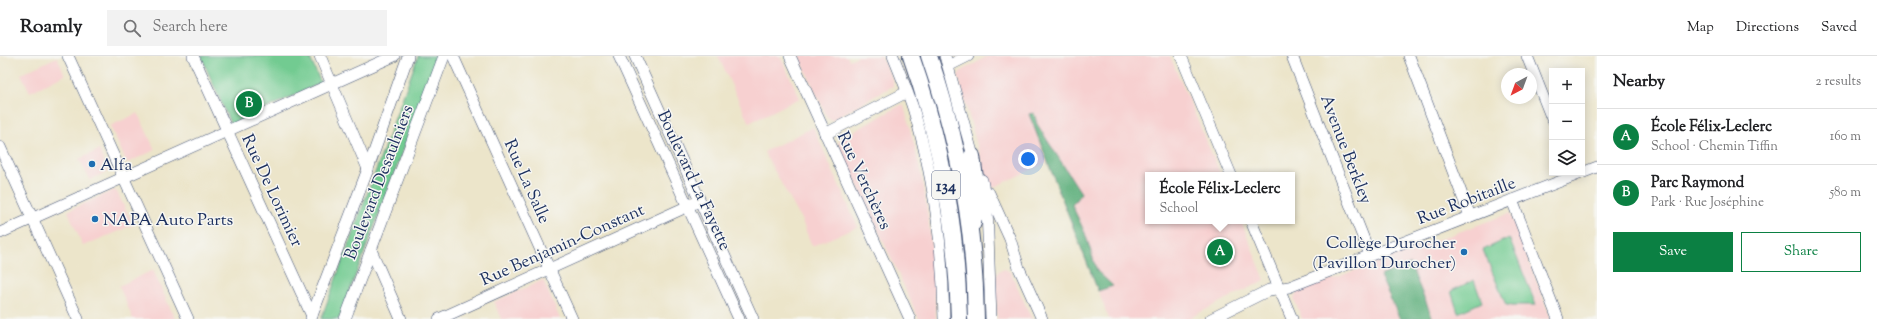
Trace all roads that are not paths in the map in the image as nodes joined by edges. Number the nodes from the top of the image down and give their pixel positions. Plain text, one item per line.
1 (68, 56) edge
2 (193, 56) edge
3 (320, 56) edge
4 (394, 56) edge
5 (408, 56) edge
6 (444, 56) edge
7 (453, 56) edge
8 (620, 56) edge
9 (635, 56) edge
10 (790, 56) edge
11 (893, 56) edge
12 (911, 56) edge
13 (929, 56) edge
14 (968, 56) edge
15 (1181, 56) edge
16 (1292, 56) edge
17 (1409, 56) edge
18 (1527, 56) edge
19 (946, 61) edge
20 (332, 84) junction
21 (907, 92) junction
22 (1549, 111) edge
23 (227, 132) junction
24 (354, 133) junction
25 (825, 134) junction
26 (379, 139) junction
27 (0, 147) edge
28 (972, 156) junction
29 (1597, 168) edge
30 (368, 169) junction
31 (1230, 172) edge
32 (1585, 172) edge
33 (1572, 176) edge
34 (122, 178) junction
35 (984, 184) junction
36 (1512, 200) junction
37 (700, 201) junction
38 (689, 206) junction
39 (1470, 216) junction
40 (32, 219) junction
41 (1252, 224) edge
42 (0, 234) edge
43 (970, 235) junction
44 (371, 250) junction
45 (1370, 255) junction
46 (549, 269) junction
47 (1280, 289) junction
48 (312, 317) edge
49 (78, 319) edge
50 (188, 319) edge
51 (345, 319) edge
52 (401, 319) edge
53 (438, 319) edge
54 (572, 319) edge
55 (740, 319) edge
56 (753, 319) edge
57 (910, 319) edge
58 (944, 319) edge
59 (959, 319) edge
60 (976, 319) edge
61 (991, 319) edge
62 (1042, 319) edge
63 (1211, 319) edge
64 (1292, 319) edge
65 (1558, 319) edge

1 - 34 street
2 - 23 street, Rue De Lorimier
3 - 20 street
4 - 20 street
5 - 26 street, Boulevard Desaulniers
6 - 44 street, Boulevard Desaulniers
7 - 46 street, Rue La Salle
8 - 38 street, Boulevard La Fayette
9 - 37 street, Boulevard La Fayette
10 - 25 street, Rue Verchères
11 - 21 street
12 - 59 highway, 134
13 - 43 highway, 134
14 - 19 street
15 - 31 street
16 - 45 street, Avenue Berkley
17 - 39 street
18 - 22 street
19 - 28 street
20 - 23 street
20 - 24 street
21 - 25 street
21 - 58 street
23 - 34 street
23 - 48 street, Rue De Lorimier
24 - 26 street
24 - 30 street
25 - 57 street, Rue Verchères
26 - 30 street, Boulevard Desaulniers
27 - 40 street
28 - 35 street
28 - 43 highway
29 - 32 street, Rue Robitaille
30 - 48 street, Boulevard Desaulniers
33 - 36 street, Rue Robitaille
34 - 40 street
34 - 50 street
35 - 61 street
35 - 62 street
36 - 39 street, Rue Robitaille
36 - 65 street
37 - 38 street, Rue Benjamin-Constant
37 - 56 street, Boulevard La Fayette
38 - 46 street, Rue Benjamin-Constant
38 - 55 street, Boulevard La Fayette
39 - 45 street, Rue Robitaille
40 - 42 street
40 - 49 street
41 - 47 street
43 - 60 highway, 134
44 - 51 street, Boulevard Desaulniers
44 - 52 street
45 - 47 street, Rue Robitaille
46 - 53 street, Rue Benjamin-Constant
46 - 54 street, Rue La Salle
47 - 63 street, Rue Robitaille
47 - 64 street

